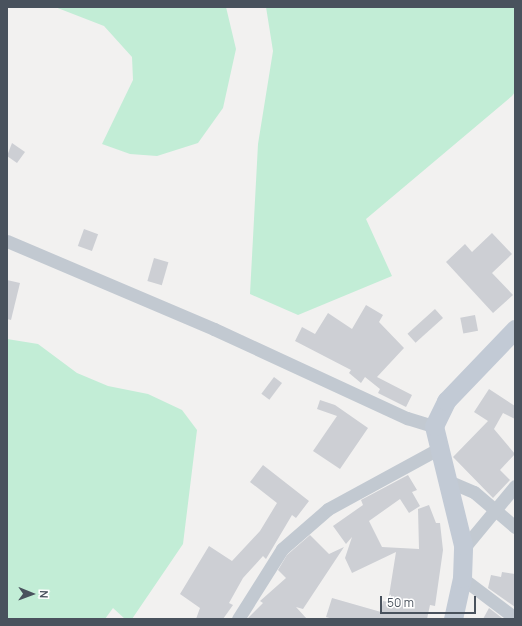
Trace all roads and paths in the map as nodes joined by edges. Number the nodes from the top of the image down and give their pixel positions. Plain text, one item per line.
1 (7, 241) edge
2 (515, 329) edge
3 (434, 426) junction
4 (438, 448) junction
5 (448, 481) junction
6 (515, 486) edge
7 (496, 511) junction
8 (515, 527) edge
9 (462, 550) junction
10 (462, 578) junction
11 (515, 618) edge
12 (238, 619) edge
13 (453, 619) edge

1 - 3 street
2 - 3 street
3 - 4 street
4 - 5 street
4 - 12 street
5 - 7 street
5 - 9 street
6 - 7 street
7 - 8 street
7 - 9 street
9 - 10 street
10 - 11 street
10 - 13 street

